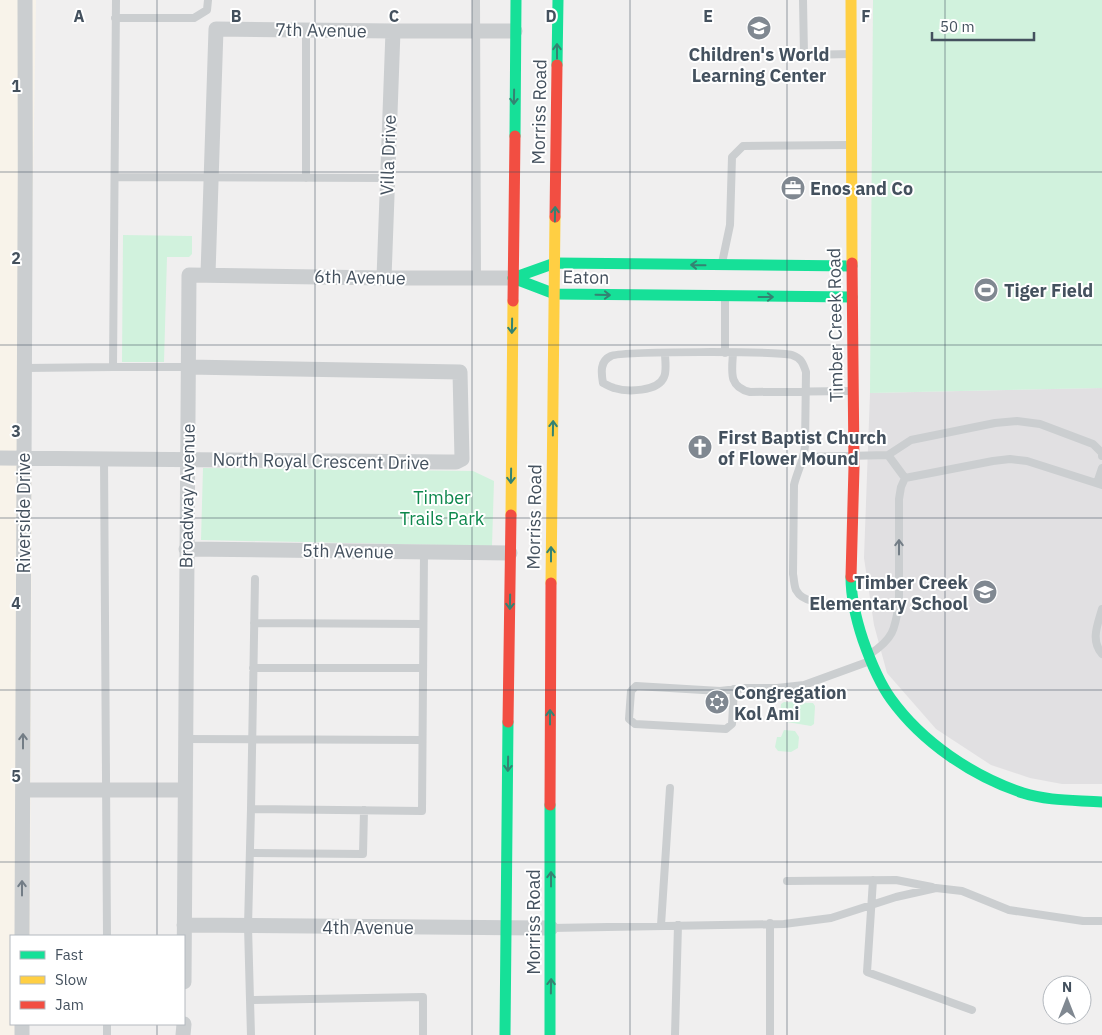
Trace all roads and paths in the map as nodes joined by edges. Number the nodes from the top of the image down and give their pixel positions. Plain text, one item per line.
1 (25, 0) edge
2 (116, 0) edge
3 (208, 0) edge
4 (476, 0) edge
5 (516, 0) edge
6 (558, 0) edge
7 (803, 0) edge
8 (851, 0) edge
9 (115, 18) junction
10 (306, 30) junction
11 (393, 31) junction
12 (476, 31) junction
13 (516, 31) junction
14 (851, 54) junction
15 (852, 145) junction
16 (115, 177) junction
17 (211, 177) junction
18 (306, 178) junction
19 (388, 178) junction
20 (555, 263) junction
21 (722, 265) junction
22 (852, 266) junction
23 (208, 274) junction
24 (384, 278) junction
25 (477, 278) junction
26 (513, 278) junction
27 (555, 294) junction
28 (725, 296) junction
29 (852, 296) junction
30 (665, 353) junction
31 (729, 353) junction
32 (113, 367) junction
33 (188, 367) junction
34 (26, 368) junction
35 (854, 391) junction
36 (805, 392) junction
37 (888, 455) junction
38 (854, 456) junction
39 (1102, 456) edge
40 (804, 457) junction
41 (3, 458) edge
42 (23, 458) junction
43 (104, 458) junction
44 (187, 459) junction
45 (1102, 468) edge
46 (905, 478) junction
47 (1100, 484) edge
48 (186, 549) junction
49 (424, 552) junction
50 (510, 553) junction
51 (254, 579) dead end
52 (853, 603) junction
53 (1102, 609) edge
54 (254, 623) junction
55 (424, 624) junction
56 (1102, 654) edge
57 (871, 658) junction
58 (253, 668) junction
59 (423, 668) junction
60 (734, 689) junction
61 (185, 739) junction
62 (252, 739) junction
63 (422, 740) junction
64 (670, 788) dead end
65 (23, 790) junction
66 (107, 790) junction
67 (185, 790) junction
68 (1102, 802) edge
69 (251, 809) junction
70 (364, 810) junction
71 (250, 853) junction
72 (873, 880) junction
73 (787, 881) dead end
74 (936, 888) junction
75 (870, 906) junction
76 (1102, 921) edge
77 (770, 923) junction
78 (184, 925) junction
79 (661, 925) junction
80 (678, 925) junction
81 (248, 926) junction
82 (506, 928) junction
83 (551, 928) junction
84 (22, 935) edge
85 (107, 935) edge
86 (184, 935) edge
87 (250, 1000) junction
88 (972, 1010) dead end
89 (251, 1035) edge
90 (423, 1035) edge
91 (505, 1035) edge
92 (550, 1035) edge
93 (675, 1035) edge
94 (770, 1035) edge

1 - 34 street, Riverside Drive
2 - 9 lane
3 - 9 lane
4 - 12 lane
5 - 13 main road, Morriss Road
20 -> 6 main road, Morriss Road
7 - 14 lane
8 - 14 main road, Timber Creek Road
9 - 16 lane
10 - 11 street, 7th Avenue
10 - 17 street, 7th Avenue
10 - 18 lane
11 - 12 street, 7th Avenue
11 - 19 street, Villa Drive
12 - 13 street, 7th Avenue
12 - 25 lane
13 -> 26 main road, Morriss Road
14 - 15 main road, Timber Creek Road
15 - 21 lane
15 - 22 main road, Timber Creek Road
16 - 17 lane
16 - 32 lane
17 - 18 lane
17 - 23 street
18 - 19 lane
19 - 24 street, Villa Drive
21 -> 20 main road, Eaton
20 - 26 main road, Eaton
20 - 27 main road, Morriss Road
21 - 22 main road, Eaton
22 - 29 main road, Timber Creek Road
23 - 24 street, 6th Avenue
23 - 33 street, Broadway Avenue
24 - 25 street, 6th Avenue
25 - 26 street, 6th Avenue
26 - 27 main road, Eaton
26 -> 50 main road, Morriss Road
27 -> 28 main road, Eaton
83 -> 27 main road, Morriss Road
28 -> 29 main road, Eaton
28 - 31 lane
29 - 35 main road, Timber Creek Road
30 - 30 lane
30 - 31 lane
31 - 36 lane
31 - 36 lane
32 - 33 lane
32 - 34 lane
33 - 44 street, Broadway Avenue
33 - 44 street, North Royal Crescent Drive
34 - 42 street, Riverside Drive
35 - 36 lane
35 - 38 main road, Timber Creek Road
36 - 40 lane
37 - 38 lane
37 - 39 lane
37 - 46 lane
38 - 40 lane
38 - 52 main road, Timber Creek Road
40 - 52 lane
41 - 42 street, North Royal Crescent Drive
42 - 43 street, North Royal Crescent Drive
65 -> 42 street, Riverside Drive
43 - 44 street, North Royal Crescent Drive
43 - 66 lane
44 - 48 street, Broadway Avenue
45 - 47 lane
46 - 47 lane
57 -> 46 lane
48 - 49 street, 5th Avenue
48 - 61 street, Broadway Avenue
49 - 50 street, 5th Avenue
49 - 55 lane
50 -> 82 main road, Morriss Road
51 - 54 lane
52 - 57 main road, Timber Creek Road
53 - 56 lane
54 - 55 lane
54 - 58 lane
55 - 59 lane
57 - 60 lane
57 - 68 main road, Timber Creek Road
58 - 59 lane
58 - 62 lane
59 - 63 lane
60 - 60 lane
61 - 62 lane
61 - 67 street, Broadway Avenue
62 - 63 lane
62 - 69 lane
63 - 70 lane
64 - 79 lane
65 - 66 street
84 -> 65 street, Riverside Drive
66 - 67 street
66 - 85 lane
67 - 78 street, Broadway Avenue
69 - 70 lane
69 - 71 lane
70 - 71 lane
71 - 81 lane
72 - 73 lane
72 - 74 lane
72 - 75 lane
74 - 75 lane
74 - 76 lane
75 - 77 lane
75 - 88 lane
77 - 80 lane
77 - 94 lane
78 - 81 street, 4th Avenue
78 - 86 street, Broadway Avenue
79 - 80 lane
79 - 83 lane
80 - 93 lane
81 - 82 street, 4th Avenue
81 - 87 lane
82 - 83 street, 4th Avenue
82 - 91 main road, Morriss Road
92 -> 83 main road, Morriss Road
87 - 89 lane
87 - 90 lane

